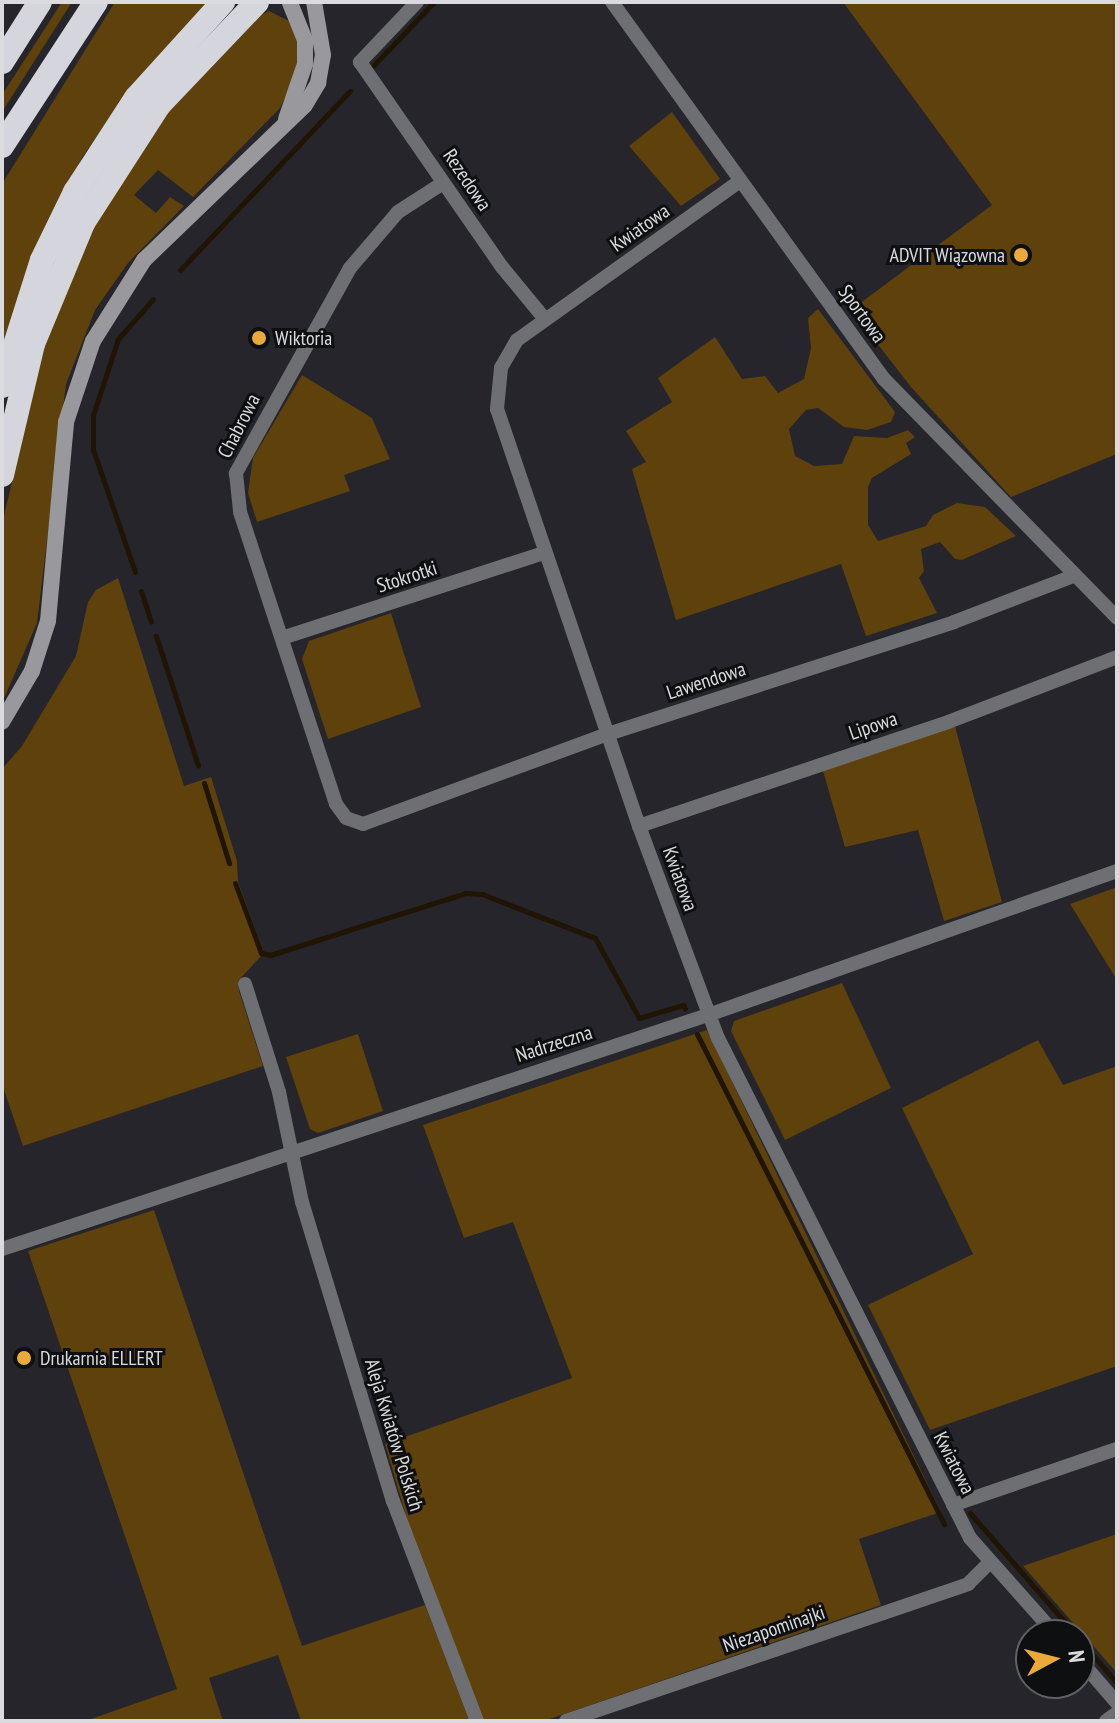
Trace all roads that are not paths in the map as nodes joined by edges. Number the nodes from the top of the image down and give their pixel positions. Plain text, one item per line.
1 (40, 2) edge
2 (96, 2) edge
3 (223, 2) edge
4 (257, 2) edge
5 (272, 2) edge
6 (314, 2) edge
7 (417, 2) edge
8 (612, 2) edge
9 (293, 3) edge
10 (2, 62) edge
11 (284, 124) junction
12 (2, 146) edge
13 (740, 181) junction
14 (443, 183) junction
15 (544, 318) junction
16 (2, 386) edge
17 (2, 475) edge
18 (543, 553) junction
19 (1073, 576) junction
20 (1117, 618) edge
21 (282, 638) junction
22 (1117, 657) edge
23 (2, 722) edge
24 (608, 734) junction
25 (352, 822) joint
26 (639, 826) junction
27 (1117, 871) edge
28 (245, 984) dead end
29 (708, 1015) junction
30 (290, 1154) junction
31 (2, 1249) edge
32 (1117, 1449) edge
33 (953, 1505) junction
34 (988, 1564) junction
35 (1041, 1619) edge
36 (1095, 1678) edge
37 (1117, 1703) edge
38 (1117, 1713) edge
39 (477, 1721) edge
40 (566, 1721) edge
41 (1106, 1721) edge

1 - 10 highway
2 - 12 highway
3 - 16 highway
4 - 17 highway
5 - 9 street
6 - 11 street
7 - 14 street, Rezedowa
8 - 13 street, Sportowa
9 - 11 street
11 - 23 street
13 - 15 street, Kwiatowa
13 - 19 street, Sportowa
14 - 15 street, Rezedowa
14 - 21 street, Chabrowa
15 - 18 street, Kwiatowa
18 - 21 street, Stokrotki
18 - 24 street, Kwiatowa
19 - 20 street, Sportowa
19 - 24 street, Lawendowa
21 - 25 street, Chabrowa
22 - 26 street, Lipowa
24 - 25 street, Lawendowa
24 - 26 street, Kwiatowa
26 - 29 street, Kwiatowa
27 - 29 street, Nadrzeczna
28 - 30 street, Aleja Kwiatów Polskich
29 - 30 street, Nadrzeczna
29 - 33 street, Kwiatowa
30 - 31 street, Nadrzeczna
30 - 39 street, Aleja Kwiatów Polskich
32 - 33 street
33 - 34 street, Kwiatowa
34 - 35 street, Kwiatowa
34 - 40 street, Niezapominajki
36 - 37 street
38 - 41 street

